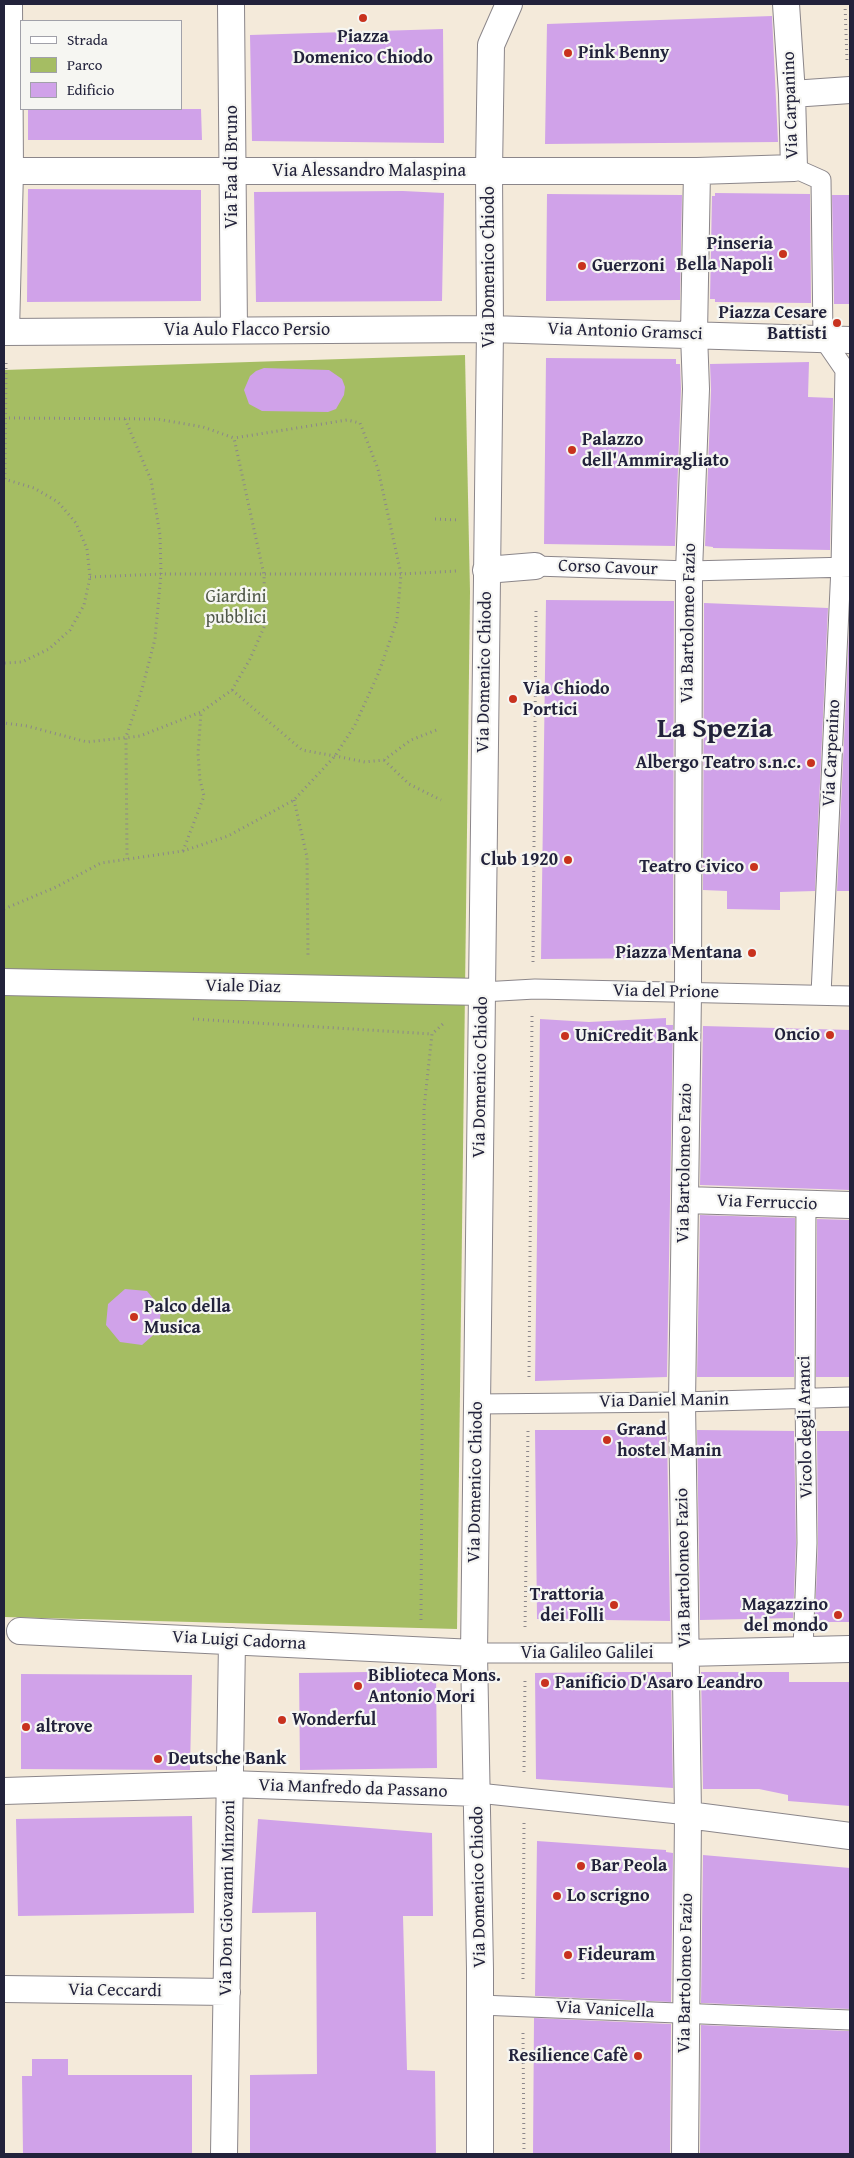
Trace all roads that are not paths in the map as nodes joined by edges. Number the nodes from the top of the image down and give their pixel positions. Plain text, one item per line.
1 (9, 4) edge
2 (237, 4) edge
3 (510, 4) edge
4 (786, 4) edge
5 (849, 79) edge
6 (792, 94) junction
7 (794, 168) junction
8 (7, 171) edge
9 (232, 171) junction
10 (488, 171) junction
11 (697, 171) junction
12 (490, 328) junction
13 (234, 330) junction
14 (5, 332) edge
15 (694, 334) junction
16 (823, 338) junction
17 (850, 340) edge
18 (535, 566) joint
19 (846, 567) edge
20 (486, 570) junction
21 (688, 571) junction
22 (4, 982) edge
23 (482, 992) junction
24 (688, 993) junction
25 (821, 994) junction
26 (850, 996) edge
27 (684, 1200) junction
28 (806, 1204) junction
29 (850, 1205) edge
30 (850, 1397) edge
31 (805, 1398) junction
32 (682, 1402) junction
33 (477, 1404) junction
34 (12, 1631) edge
35 (232, 1641) junction
36 (803, 1649) junction
37 (850, 1649) edge
38 (474, 1653) junction
39 (685, 1654) junction
40 (230, 1784) junction
41 (4, 1791) edge
42 (478, 1793) junction
43 (688, 1815) junction
44 (850, 1836) edge
45 (4, 1989) edge
46 (227, 1992) junction
47 (480, 2005) junction
48 (686, 2014) junction
49 (850, 2020) edge
50 (224, 2154) edge
51 (480, 2154) edge
52 (685, 2154) edge

1 - 8 street
2 - 9 street, Via Faa di Bruno
3 - 10 street, Via Domenico Chiodo
4 - 6 street, Via Carpanino
5 - 6 street
6 - 7 street, Via Carpanino
7 - 11 street, Via Alessandro Malaspina
7 - 16 street, Via Carpanino
8 - 9 street, Via Alessandro Malaspina
8 - 14 street
9 - 10 street, Via Alessandro Malaspina
9 - 13 street, Via Faa di Bruno
10 - 11 street, Via Alessandro Malaspina
10 - 12 street, Via Domenico Chiodo
11 - 15 street, Via Bartolomeo Fazio
12 - 13 street, Via Aulo Flacco Persio
12 - 15 street, Via Antonio Gramsci
12 - 20 street, Via Domenico Chiodo
13 - 14 street, Via Aulo Flacco Persio
15 - 16 street, Via Antonio Gramsci
15 - 21 street, Via Bartolomeo Fazio
16 - 17 street, Via Antonio Gramsci
16 - 19 street, Via Carpenino
18 - 20 street, Corso Cavour
18 - 21 street, Corso Cavour
19 - 21 street, Corso Cavour
19 - 25 street, Via Carpenino
20 - 23 street, Via Domenico Chiodo
21 - 24 street, Via Bartolomeo Fazio
22 - 23 street, Viale Diaz
23 - 24 street, Via del Prione
23 - 33 street, Via Domenico Chiodo
24 - 25 street, Via del Prione
24 - 27 street, Via Bartolomeo Fazio
25 - 26 street, Via del Prione
27 - 28 street, Via Ferruccio
27 - 32 street, Via Bartolomeo Fazio
28 - 29 street, Via Ferruccio
28 - 31 street, Vicolo degli Aranci
30 - 31 street, Via Daniel Manin
31 - 32 street, Via Daniel Manin
31 - 36 street, Vicolo degli Aranci
32 - 33 street, Via Daniel Manin
32 - 39 street, Via Bartolomeo Fazio
33 - 38 street, Via Domenico Chiodo
34 - 35 street, Via Luigi Cadorna
35 - 38 street, Via Luigi Cadorna
35 - 40 street, Via Don Giovanni Minzoni
36 - 37 street, Via Galileo Galilei
36 - 39 street, Via Galileo Galilei
38 - 39 street, Via Galileo Galilei
38 - 42 street, Via Domenico Chiodo
39 - 43 street, Via Bartolomeo Fazio
40 - 41 street, Via Manfredo da Passano
40 - 42 street, Via Manfredo da Passano
40 - 46 street, Via Don Giovanni Minzoni
42 - 43 street, Via Manfredo da Passano
42 - 47 street, Via Domenico Chiodo
43 - 44 street, Via Manfredo da Passano
43 - 48 street, Via Bartolomeo Fazio
45 - 46 street, Via Ceccardi
46 - 50 street, Via Don Giovanni Minzoni
47 - 48 street, Via Vanicella
47 - 51 street, Via Domenico Chiodo
48 - 49 street, Via Vanicella
48 - 52 street, Via Bartolomeo Fazio

